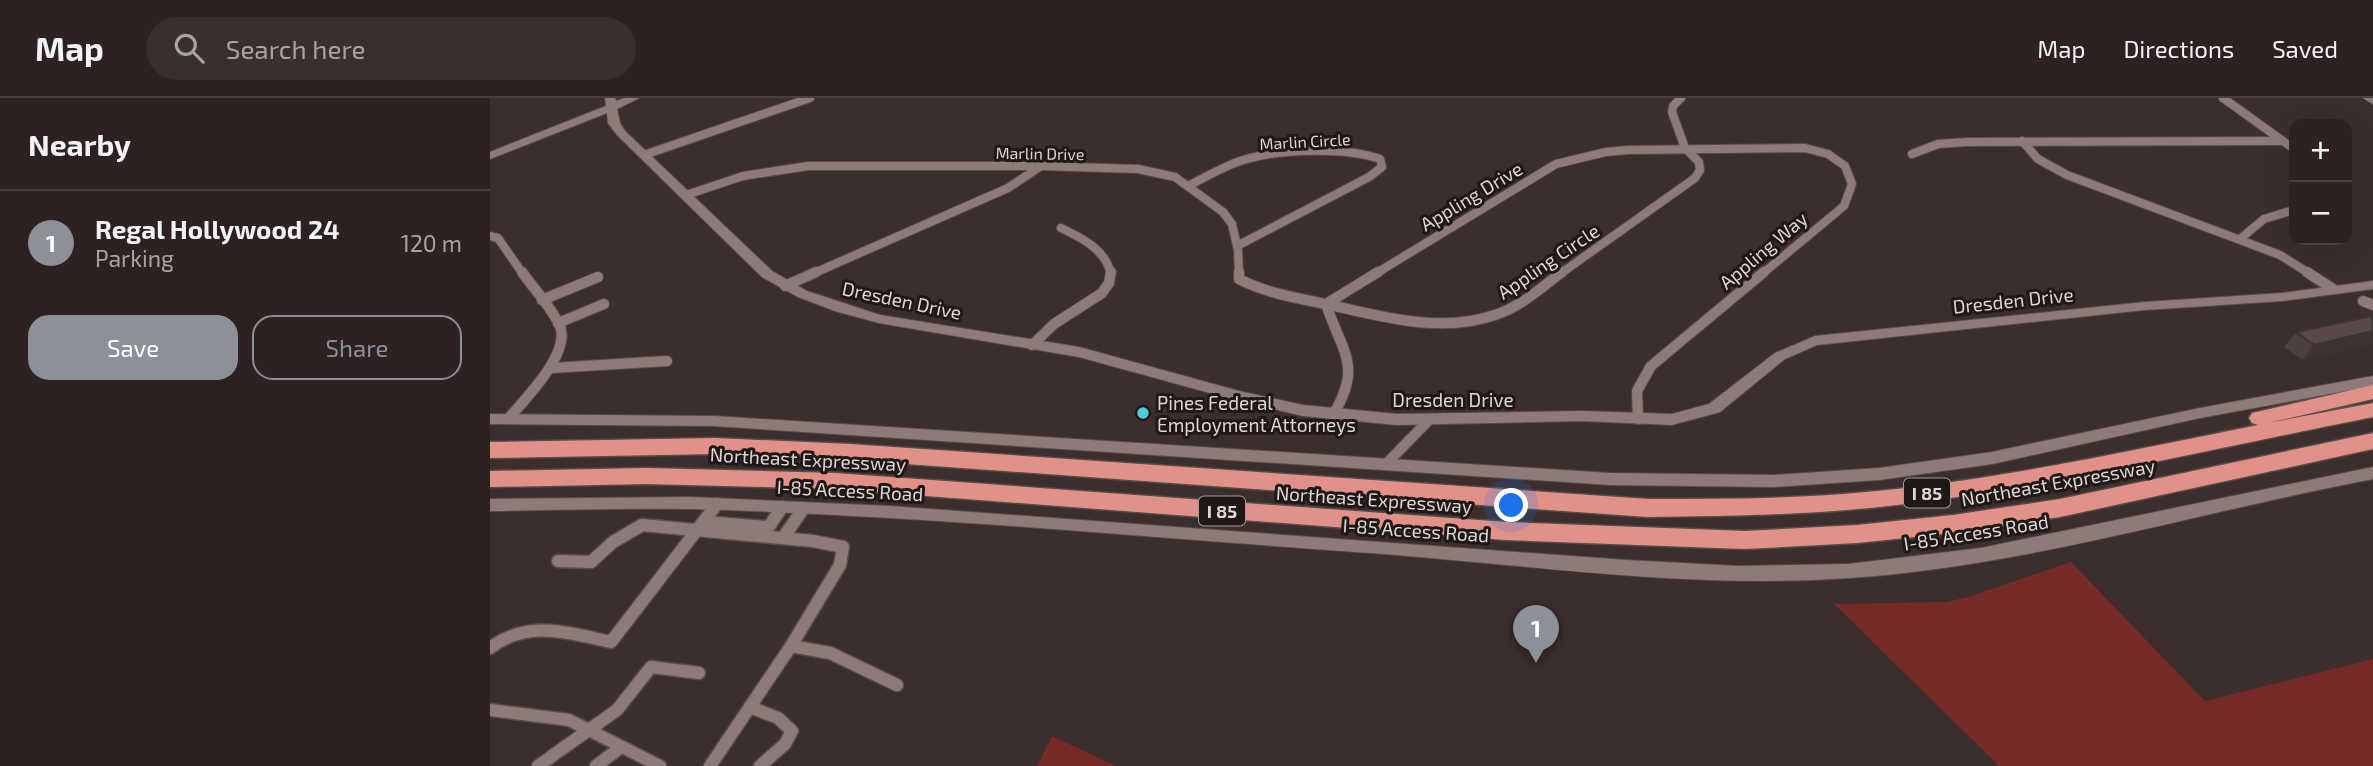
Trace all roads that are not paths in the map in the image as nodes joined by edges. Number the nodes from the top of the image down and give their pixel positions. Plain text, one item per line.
1 (634, 98) edge
2 (810, 98) edge
3 (1681, 98) edge
4 (2223, 98) edge
5 (2368, 98) edge
6 (2373, 101) edge
7 (611, 102) edge
8 (2022, 141) junction
9 (2282, 141) junction
10 (2289, 146) edge
11 (1685, 148) junction
12 (1767, 148) joint
13 (1912, 154) dead end
14 (644, 155) junction
15 (490, 156) edge
16 (1041, 166) junction
17 (1188, 186) junction
18 (686, 195) junction
19 (2289, 211) edge
20 (1061, 228) dead end
21 (490, 236) edge
22 (2240, 239) junction
23 (1237, 246) junction
24 (598, 277) dead end
25 (2373, 285) edge
26 (785, 286) junction
27 (2333, 289) junction
28 (542, 300) junction
29 (604, 304) dead end
30 (1326, 304) junction
31 (558, 323) junction
32 (1032, 345) junction
33 (667, 362) dead end
34 (551, 368) junction
35 (2373, 382) edge
36 (2373, 392) edge
37 (2373, 410) edge
38 (1333, 415) junction
39 (490, 419) edge
40 (508, 419) junction
41 (1638, 419) junction
42 (1429, 421) junction
43 (2236, 435) junction
44 (2373, 441) edge
45 (492, 449) edge
46 (2324, 451) junction
47 (2373, 454) edge
48 (1385, 465) junction
49 (2373, 473) edge
50 (490, 479) edge
51 (717, 504) junction
52 (490, 505) edge
53 (782, 507) junction
54 (803, 509) junction
55 (702, 526) junction
56 (765, 532) junction
57 (783, 538) junction
58 (558, 561) dead end
59 (791, 646) junction
60 (490, 649) edge
61 (699, 673) dead end
62 (897, 685) dead end
63 (750, 707) junction
64 (490, 710) edge
65 (593, 730) junction
66 (621, 747) junction
67 (538, 766) edge
68 (596, 766) edge
69 (660, 766) edge
70 (710, 766) edge
71 (761, 766) edge

1 - 7 main road
2 - 14 street
3 - 11 street
4 - 9 street
5 - 6 main road
7 - 14 main road, Dresden Drive
7 - 15 main road
8 - 9 street
8 - 13 street
8 - 22 street
9 - 10 street
11 - 12 street, Appling Drive
11 - 30 street, Appling Drive
11 - 30 street, Appling Circle
12 - 41 street, Appling Way
14 - 18 main road, Dresden Drive
16 - 17 street, Marlin Drive
16 - 18 street, Marlin Drive
16 - 26 street
17 - 23 street, Marlin Drive
17 - 23 street, Marlin Circle
18 - 26 main road, Dresden Drive
19 - 22 street
20 - 32 street
21 - 28 street
22 - 27 street
23 - 30 street, Marlin Drive
24 - 28 street
25 - 27 main road, Dresden Drive
26 - 32 main road, Dresden Drive
27 - 41 main road, Dresden Drive
28 - 31 street
29 - 31 street
30 - 38 street
31 - 34 street
32 - 38 main road, Dresden Drive
33 - 34 street
34 - 40 street
35 - 48 main road
36 - 43 highway
37 - 43 highway, Northeast Expressway / I 85
38 - 42 main road, Dresden Drive
39 - 40 main road
40 - 48 main road
41 - 42 main road, Dresden Drive
42 - 48 street
43 - 45 highway, Northeast Expressway / I 85
44 - 46 highway, Northeast Expressway / I 85
46 - 47 highway
46 - 50 highway, Northeast Expressway / I 85
49 - 54 main road, I-85 Access Road
51 - 52 main road, I-85 Access Road
51 - 53 main road, I-85 Access Road
51 - 55 street
53 - 54 main road, I-85 Access Road
53 - 56 street
54 - 57 street
55 - 56 street
55 - 58 street
55 - 60 street
56 - 57 street
57 - 59 street
59 - 62 street
59 - 63 street
61 - 65 street
63 - 70 street
63 - 71 street
64 - 65 street
65 - 66 street
65 - 67 street
66 - 68 street
66 - 69 street

